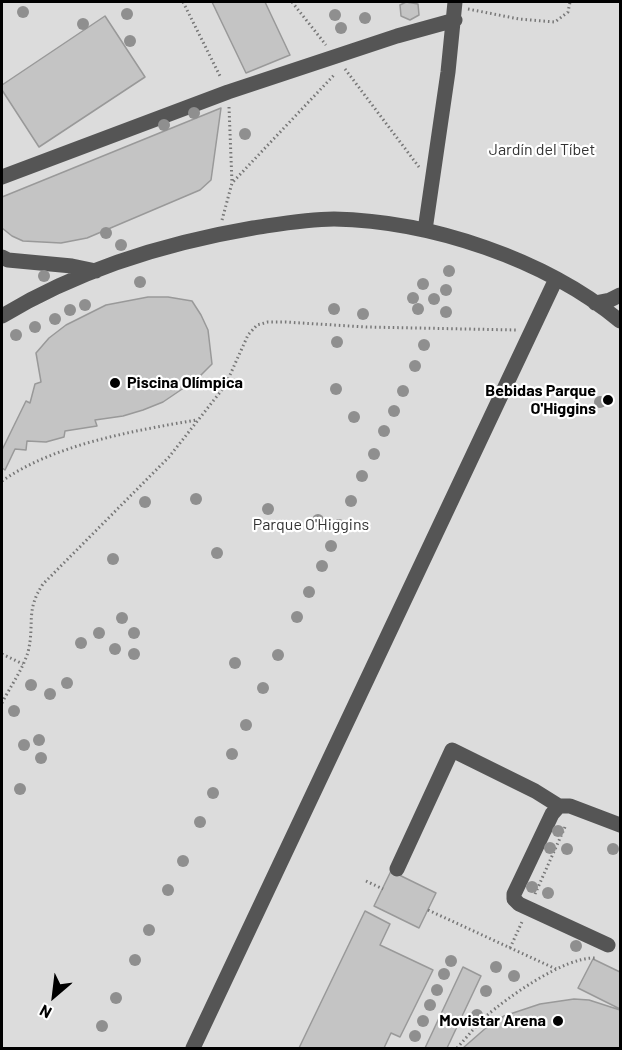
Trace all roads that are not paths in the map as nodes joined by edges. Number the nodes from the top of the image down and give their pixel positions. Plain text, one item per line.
1 (455, 9) edge
2 (2, 177) edge
3 (425, 230) junction
4 (2, 257) edge
5 (96, 271) junction
6 (556, 279) junction
7 (621, 295) edge
8 (595, 303) junction
9 (2, 316) edge
10 (621, 321) edge
11 (567, 807) junction
12 (621, 825) edge
13 (397, 869) dead end
14 (608, 945) dead end
15 (193, 1048) edge

1 - 2 lane
1 - 3 lane
3 - 5 lane
3 - 6 lane
4 - 5 lane
5 - 9 lane
6 - 8 lane
6 - 15 lane
7 - 8 lane
8 - 10 lane
11 - 12 lane
11 - 13 lane
11 - 14 lane

